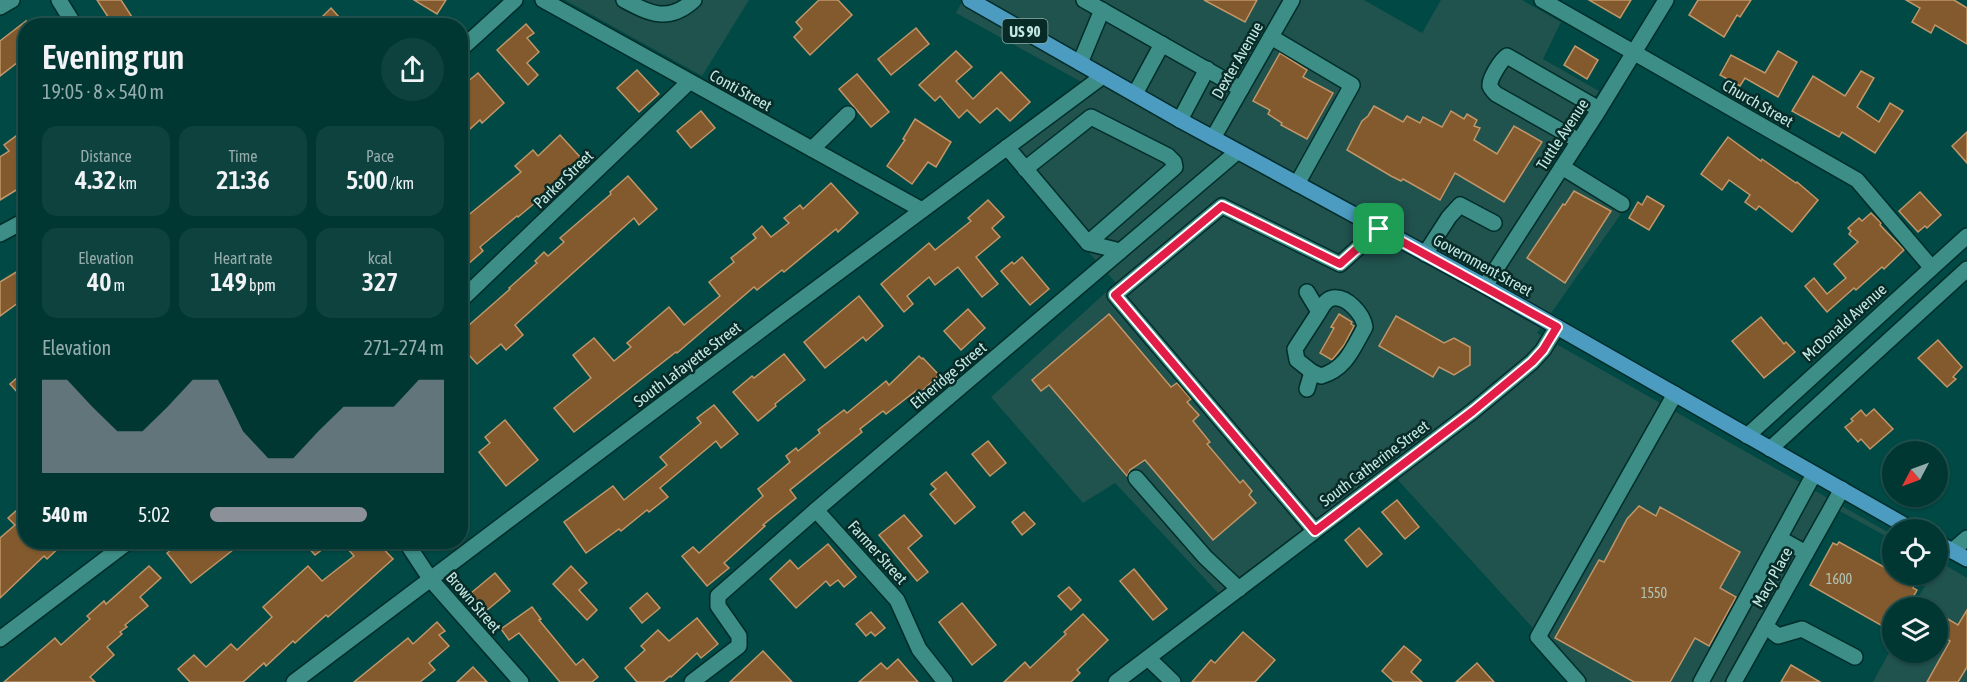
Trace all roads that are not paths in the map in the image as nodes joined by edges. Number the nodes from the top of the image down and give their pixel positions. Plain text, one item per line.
1 (12, 0) edge
2 (58, 0) edge
3 (515, 0) edge
4 (543, 0) edge
5 (624, 0) edge
6 (694, 0) edge
7 (970, 0) edge
8 (1084, 0) edge
9 (1292, 0) edge
10 (1542, 0) edge
11 (1666, 0) edge
12 (0, 7) edge
13 (1102, 10) junction
14 (70, 18) edge
15 (1271, 38) junction
16 (468, 43) edge
17 (1162, 44) junction
18 (1634, 53) junction
19 (1080, 63) junction
20 (1207, 69) junction
21 (1103, 76) junction
22 (689, 82) junction
23 (1241, 89) junction
24 (1135, 94) junction
25 (1599, 109) junction
26 (848, 114) dead end
27 (1180, 120) junction
28 (1213, 138) junction
29 (1579, 141) junction
30 (1007, 147) junction
31 (812, 149) junction
32 (1238, 152) junction
33 (1562, 167) junction
34 (1025, 169) junction
35 (1297, 184) junction
36 (1622, 204) dead end
37 (922, 210) junction
38 (1494, 223) dead end
39 (18, 224) edge
40 (1379, 229) junction
41 (0, 234) edge
42 (1967, 236) edge
43 (1088, 243) junction
44 (1120, 251) junction
45 (1425, 254) junction
46 (1930, 267) junction
47 (1967, 269) edge
48 (1485, 286) junction
49 (1307, 292) dead end
50 (468, 293) edge
51 (1319, 312) junction
52 (1557, 327) junction
53 (1312, 372) junction
54 (1307, 389) dead end
55 (1675, 394) junction
56 (1747, 436) junction
57 (1770, 449) junction
58 (1814, 474) junction
59 (1136, 478) dead end
60 (1842, 489) junction
61 (816, 510) junction
62 (1894, 519) edge
63 (1315, 531) junction
64 (1779, 538) junction
65 (1967, 538) edge
66 (1948, 546) edge
67 (119, 549) edge
68 (410, 549) edge
69 (1948, 549) edge
70 (1806, 553) junction
71 (1967, 559) edge
72 (430, 580) junction
73 (1239, 589) junction
74 (1765, 626) junction
75 (0, 639) edge
76 (1855, 657) dead end
77 (1148, 658) junction
78 (294, 682) edge
79 (521, 682) edge
80 (692, 682) edge
81 (945, 682) edge
82 (1116, 682) edge
83 (1173, 682) edge
84 (1578, 682) edge
85 (1701, 682) edge
86 (1734, 682) edge

1 - 12 street
2 - 14 street
3 - 16 street
4 - 22 street, Conti Street
5 - 6 street
7 - 19 main road, Government Street / US 90
8 - 13 street
9 - 15 street, Dexter Avenue
10 - 18 street, Church Street
11 - 18 street, Tuttle Avenue
13 - 17 street
13 - 19 street
15 - 23 street, Dexter Avenue
15 - 35 street
17 - 20 street
17 - 24 street
18 - 25 street, Tuttle Avenue
18 - 46 street, Church Street
19 - 21 main road, Government Street / US 90
20 - 23 street
20 - 27 street
21 - 24 main road, Government Street / US 90
21 - 30 street, South Lafayette Street
22 - 31 street, Conti Street
22 - 50 street, Parker Street
23 - 28 street, Dexter Avenue
24 - 27 main road, Government Street / US 90
25 - 29 street, Tuttle Avenue
25 - 29 street
26 - 31 street
27 - 28 main road, Government Street / US 90
28 - 32 main road, Government Street / US 90
29 - 33 street, Tuttle Avenue
30 - 34 street
30 - 37 street, South Lafayette Street
31 - 37 street, Conti Street
32 - 35 main road, Government Street / US 90
32 - 44 street, Etheridge Street
33 - 36 street
33 - 48 street, Tuttle Avenue
34 - 43 street
34 - 43 street
35 - 40 main road, Government Street / US 90
37 - 72 street, South Lafayette Street
38 - 45 street
39 - 41 street
40 - 45 main road, Government Street / US 90
40 - 63 street
42 - 46 street, McDonald Avenue
43 - 44 street
44 - 61 street, Etheridge Street
45 - 48 main road, Government Street / US 90
46 - 56 street, McDonald Avenue
47 - 57 street
48 - 52 main road, Government Street / US 90
49 - 51 street
51 - 53 street
51 - 53 street
52 - 55 main road, Government Street / US 90
52 - 63 street, South Catherine Street
53 - 54 street
55 - 56 main road, Government Street / US 90
55 - 84 street
56 - 57 main road, Government Street / US 90
57 - 58 main road, Government Street / US 90
58 - 60 main road, Government Street / US 90
58 - 64 street
59 - 73 street
60 - 62 main road, Government Street / US 90
60 - 70 street, Macy Place
61 - 80 street, Etheridge Street
61 - 81 street, Farmer Street
63 - 73 street, South Catherine Street
64 - 70 street
64 - 85 street
65 - 66 street
67 - 75 street
68 - 72 street, Brown Street
69 - 71 main road
70 - 74 street, Macy Place
72 - 78 street, South Lafayette Street
72 - 79 street, Brown Street
73 - 77 street, South Catherine Street
74 - 76 street
74 - 86 street, Macy Place
77 - 82 street, South Catherine Street
77 - 83 street

